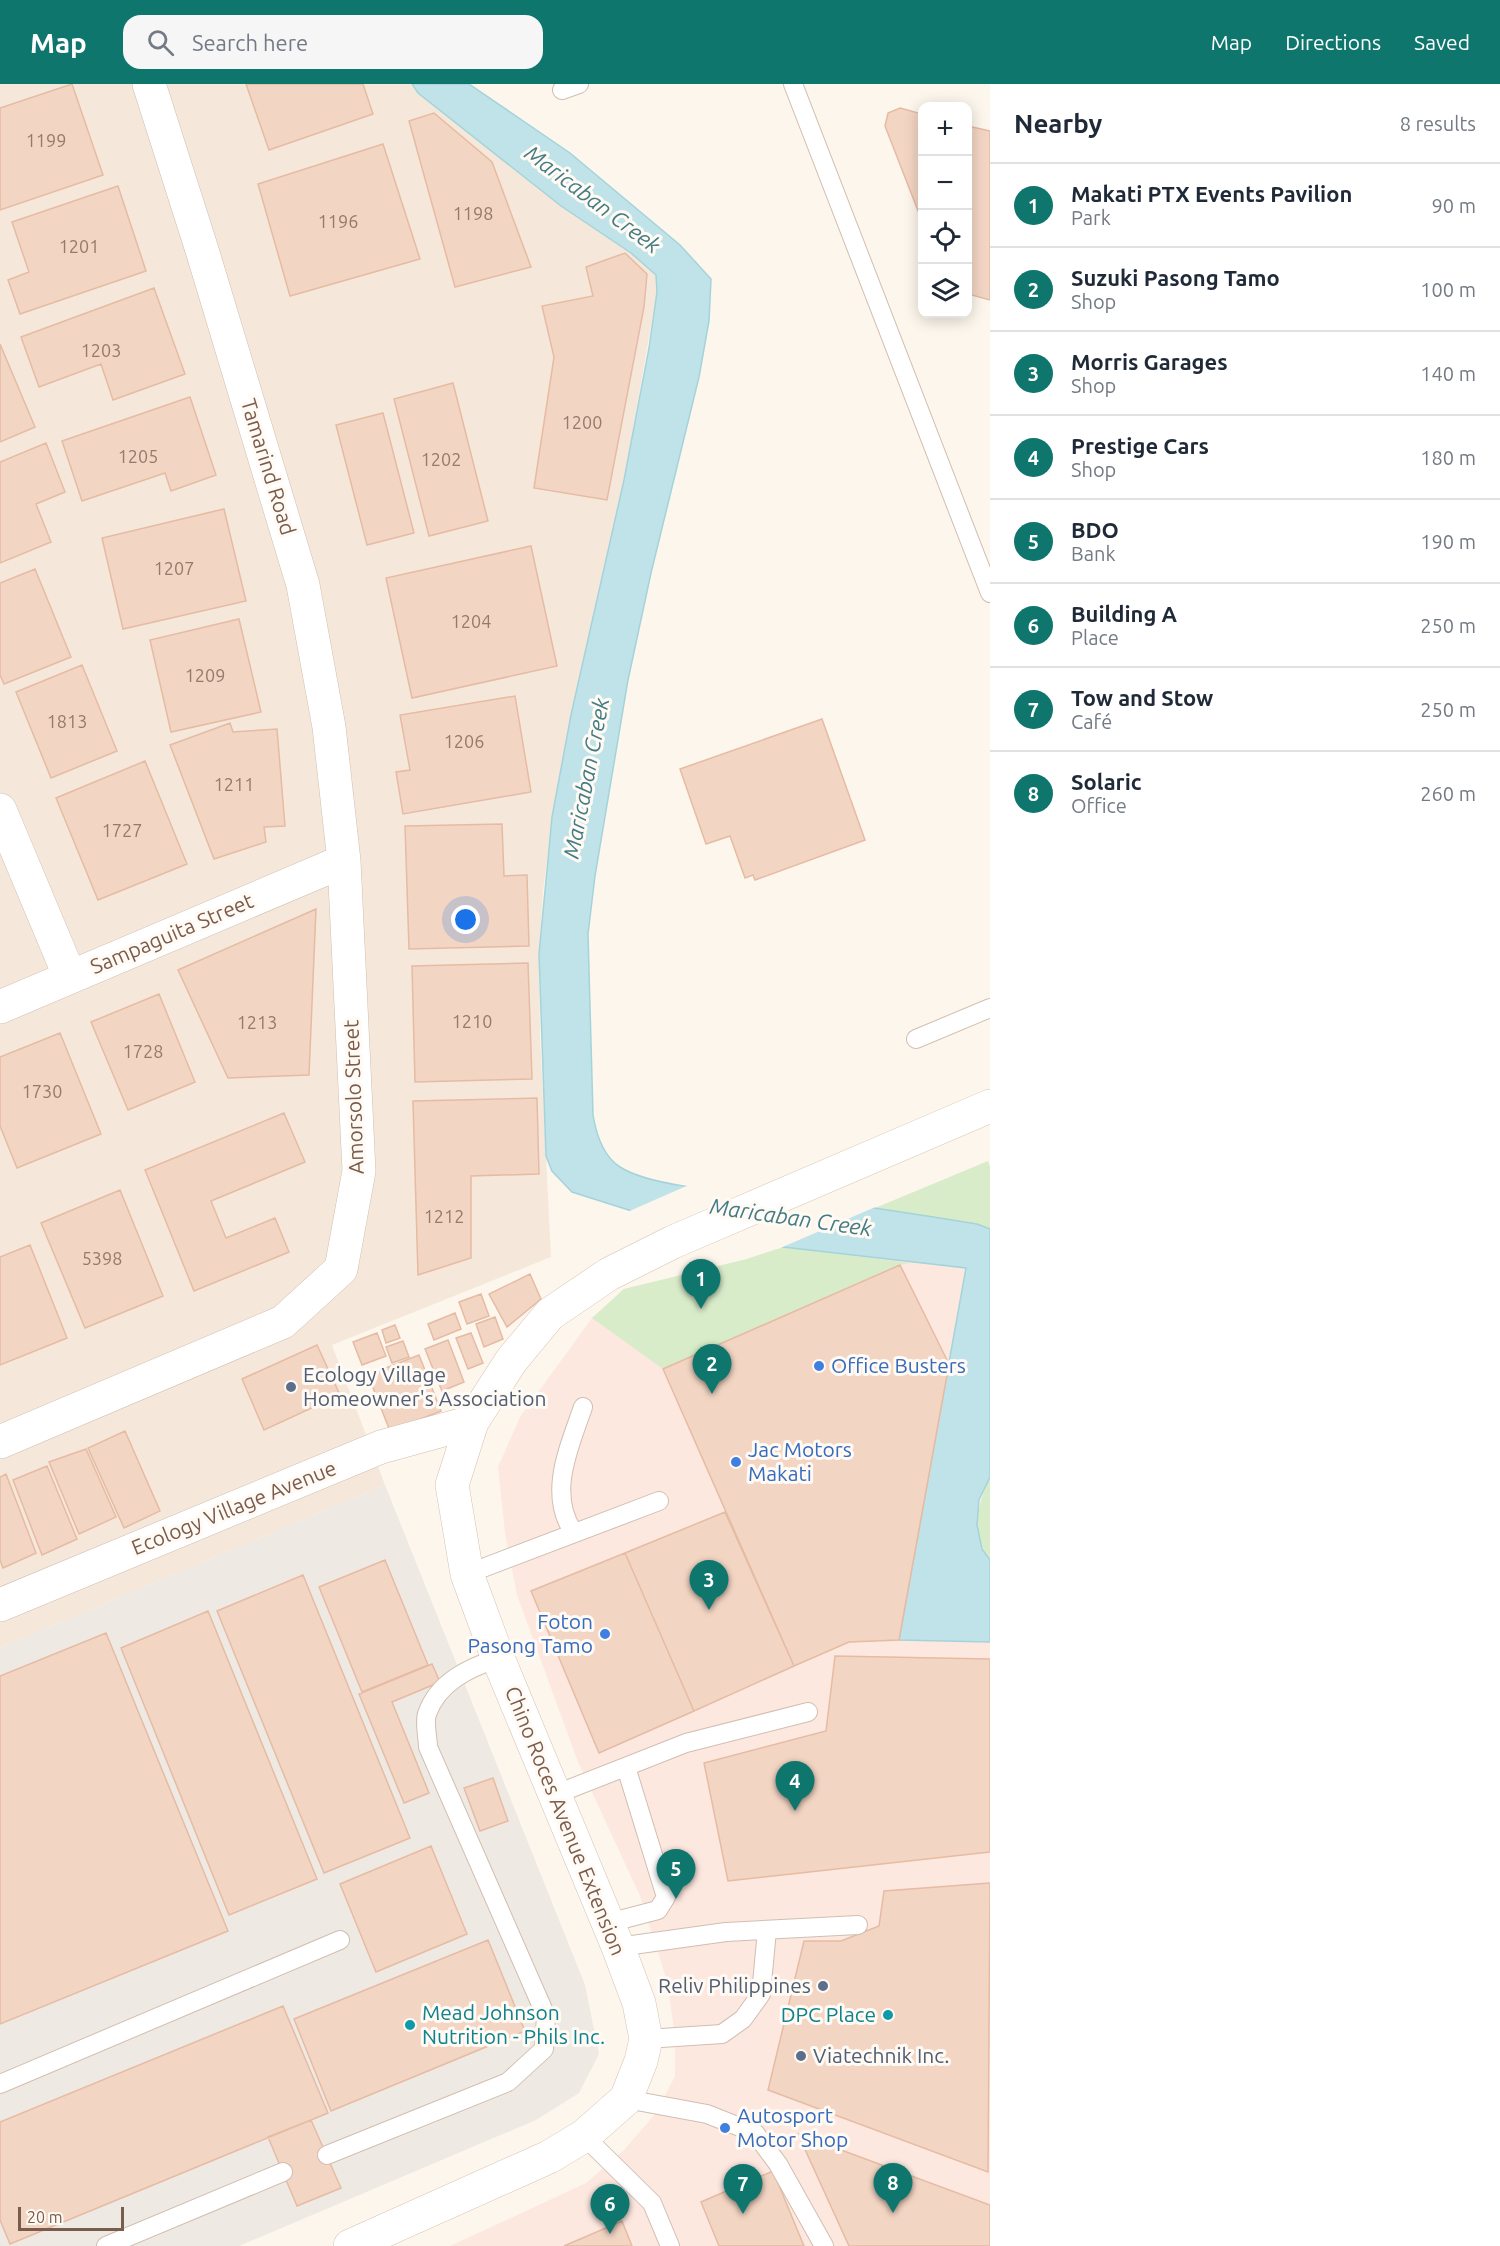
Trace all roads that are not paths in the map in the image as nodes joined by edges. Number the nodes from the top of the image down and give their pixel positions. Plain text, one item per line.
1 (148, 84) edge
2 (793, 84) edge
3 (990, 593) edge
4 (0, 810) edge
5 (344, 861) junction
6 (70, 977) junction
7 (0, 1007) edge
8 (990, 1008) edge
9 (916, 1039) dead end
10 (990, 1106) edge
11 (583, 1407) dead end
12 (472, 1422) junction
13 (0, 1442) edge
14 (659, 1501) dead end
15 (574, 1533) junction
16 (467, 1574) junction
17 (0, 1605) edge
18 (498, 1658) junction
19 (808, 1712) dead end
20 (626, 1767) junction
21 (554, 1795) junction
22 (858, 1925) dead end
23 (767, 1930) junction
24 (613, 1935) junction
25 (339, 1940) dead end
26 (646, 2039) junction
27 (0, 2084) edge
28 (626, 2099) junction
29 (584, 2136) junction
30 (327, 2155) dead end
31 (283, 2172) dead end
32 (366, 2243) edge
33 (106, 2246) edge
34 (670, 2246) edge
35 (824, 2246) edge

1 - 5 street, Tamarind Road
2 - 3 lane
4 - 6 street
5 - 6 street, Sampaguita Street
5 - 13 street, Amorsolo Street
6 - 7 street, Sampaguita Street
8 - 9 lane
10 - 12 street, Chino Roces Avenue Extension
11 - 15 lane
12 - 16 street, Chino Roces Avenue Extension
12 - 17 street, Ecology Village Avenue
14 - 15 lane
15 - 16 lane
16 - 18 street, Chino Roces Avenue Extension
18 - 21 street, Chino Roces Avenue Extension
18 - 30 lane
19 - 20 lane
20 - 21 lane
20 - 24 lane
21 - 24 street, Chino Roces Avenue Extension
22 - 23 lane
23 - 24 lane
23 - 26 lane
24 - 26 street, Chino Roces Avenue Extension
25 - 27 lane
26 - 28 street, Chino Roces Avenue Extension
28 - 29 street, Chino Roces Avenue Extension
28 - 35 lane
29 - 32 street, Chino Roces Avenue Extension
29 - 34 lane
31 - 33 lane

